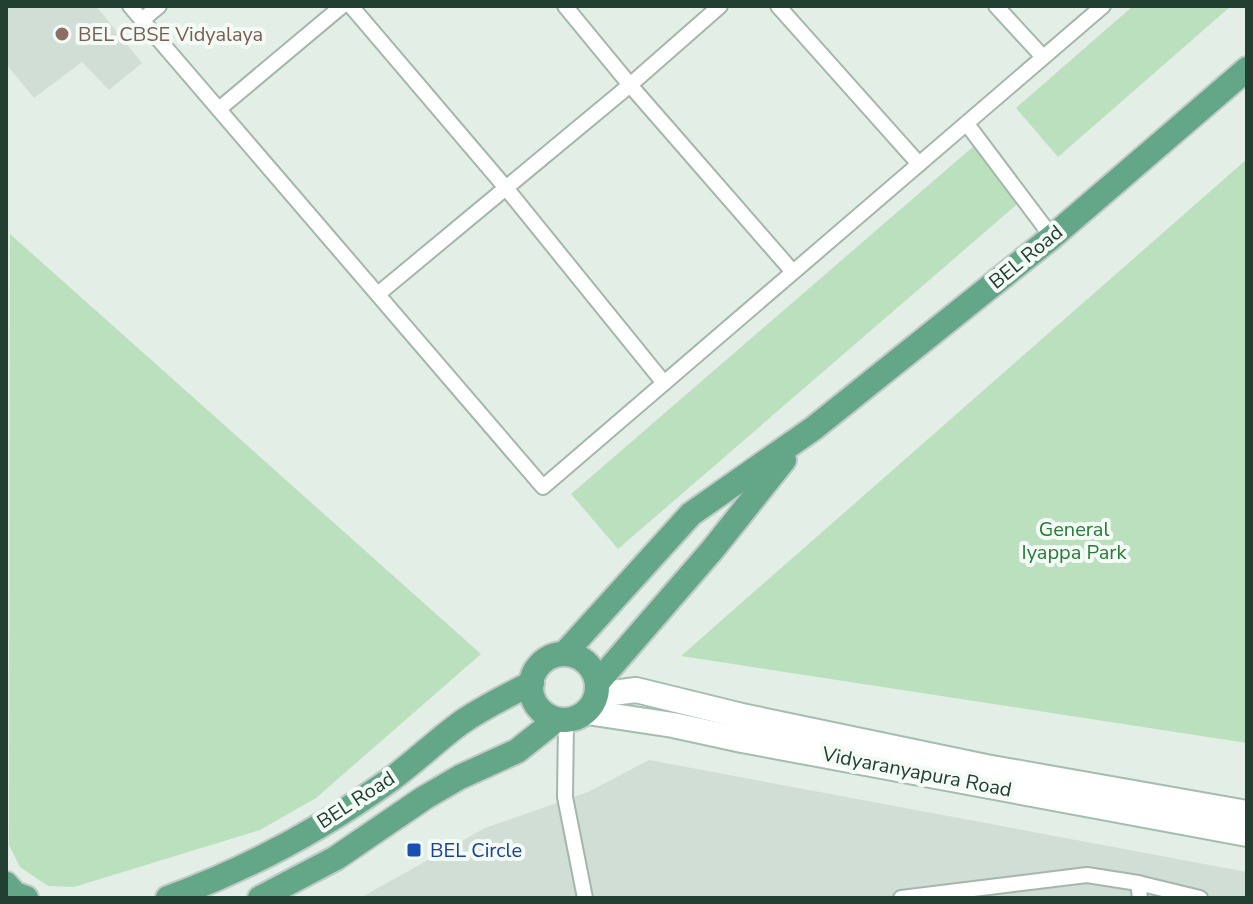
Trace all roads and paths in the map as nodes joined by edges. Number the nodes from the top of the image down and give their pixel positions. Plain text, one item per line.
1 (130, 6) edge
2 (159, 6) edge
3 (342, 6) edge
4 (351, 6) edge
5 (565, 6) edge
6 (720, 6) edge
7 (778, 6) edge
8 (996, 6) edge
9 (1103, 6) edge
10 (142, 20) junction
11 (1043, 57) junction
12 (1247, 69) edge
13 (630, 85) junction
14 (219, 109) junction
15 (967, 124) junction
16 (919, 164) junction
17 (506, 188) junction
18 (1052, 237) junction
19 (793, 272) junction
20 (378, 294) junction
21 (664, 383) junction
22 (800, 440) junction
23 (565, 653) junction
24 (532, 683) junction
25 (581, 706) junction
26 (1247, 813) edge
27 (1247, 834) edge
28 (6, 884) edge
29 (1139, 891) edge
30 (979, 893) edge
31 (26, 898) edge
32 (168, 898) edge
33 (260, 898) edge
34 (585, 898) edge
35 (901, 898) edge
36 (1200, 898) edge

1 - 10 lane
2 - 10 lane
3 - 14 lane
4 - 17 lane
5 - 13 lane
6 - 13 lane
7 - 16 lane
8 - 11 lane
9 - 11 lane
10 - 14 lane
11 - 15 lane
12 - 18 main road, BEL Road
13 - 17 lane
13 - 19 lane
14 - 20 lane
15 - 16 lane
15 - 18 lane
16 - 19 lane
17 - 20 lane
17 - 21 lane
18 - 22 main road, BEL Road
19 - 21 lane
20 - 21 lane
22 - 23 main road, BEL Road
22 - 25 main road, BEL Road
23 - 24 main road
23 - 25 main road
24 - 25 main road
24 - 32 main road, BEL Road
25 - 26 main road, Vidyaranyapura Road
25 - 27 main road, Vidyaranyapura Road
25 - 33 main road, BEL Road
25 - 34 lane
28 - 31 main road
29 - 30 lane
29 - 36 lane
30 - 35 lane

